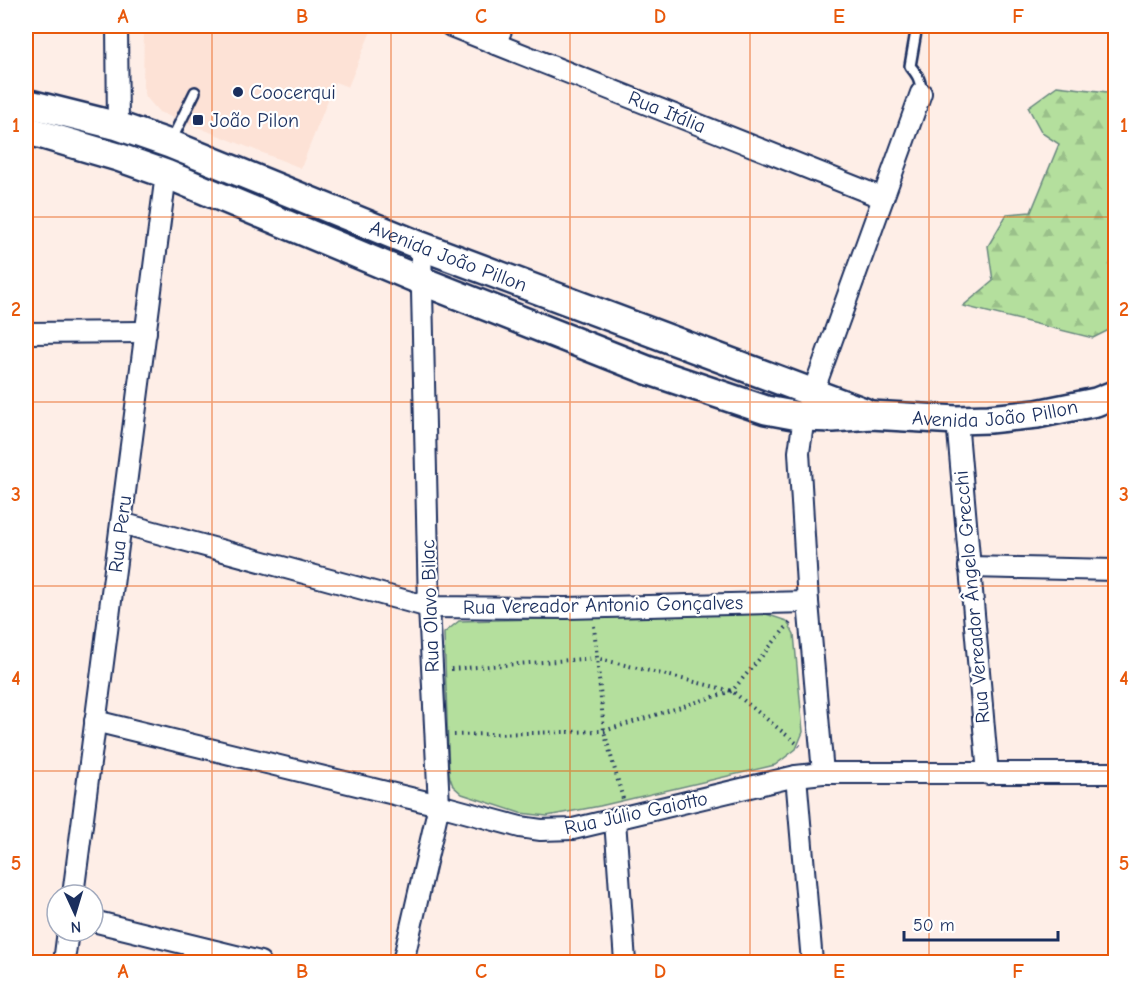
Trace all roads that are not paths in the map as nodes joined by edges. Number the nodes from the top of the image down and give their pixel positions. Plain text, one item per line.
1 (117, 26) edge
2 (451, 26) edge
3 (503, 26) edge
4 (917, 26) edge
5 (495, 44) junction
6 (195, 92) dead end
7 (921, 93) joint
8 (26, 103) edge
9 (118, 126) junction
10 (26, 130) edge
11 (170, 144) junction
12 (158, 171) junction
13 (883, 198) junction
14 (421, 246) junction
15 (422, 280) junction
16 (146, 332) junction
17 (26, 333) edge
18 (1116, 394) edge
19 (809, 405) junction
20 (957, 420) junction
21 (121, 523) junction
22 (969, 567) junction
23 (1116, 570) edge
24 (808, 602) junction
25 (429, 607) junction
26 (95, 721) junction
27 (823, 768) junction
28 (988, 774) junction
29 (1116, 774) edge
30 (796, 776) junction
31 (439, 805) junction
32 (622, 818) junction
33 (75, 883) edge
34 (105, 924) edge
35 (66, 943) edge
36 (64, 963) edge
37 (260, 963) edge
38 (403, 963) edge
39 (625, 963) edge
40 (812, 963) edge

1 - 9 street
2 - 5 street, Rua Itália
3 - 5 street
4 - 7 lane
5 - 13 street, Rua Itália
6 - 11 lane
7 - 13 street
8 - 9 main road, Avenida João Pillon
9 - 11 main road, Avenida João Pillon
10 - 12 main road, Avenida João Pillon
11 - 12 street
11 - 14 main road, Avenida João Pillon
12 - 15 main road, Avenida João Pillon
12 - 16 street, Rua Peru
13 - 19 street
14 - 15 street, Rua Olavo Bilac
14 - 19 main road, Avenida João Pillon
15 - 19 main road, Avenida João Pillon
15 - 25 street, Rua Olavo Bilac
16 - 17 street
16 - 21 street, Rua Peru
18 - 20 main road, Avenida João Pillon
19 - 20 main road, Avenida João Pillon
19 - 24 street
20 - 22 street, Rua Vereador Ângelo Grecchi
21 - 25 street, Rua Vereador Antonio Gonçalves
21 - 26 street, Rua Peru
22 - 23 street
22 - 28 street, Rua Vereador Ângelo Grecchi
24 - 25 street, Rua Vereador Antonio Gonçalves
24 - 27 street
25 - 31 street, Rua Olavo Bilac
26 - 31 street, Rua Júlio Gaiotto
26 - 33 street, Rua Peru
27 - 28 street, Rua Júlio Gaiotto
27 - 30 street, Rua Júlio Gaiotto
28 - 29 street, Rua Júlio Gaiotto
30 - 32 street, Rua Júlio Gaiotto
30 - 40 street
31 - 32 street, Rua Júlio Gaiotto
31 - 38 street, Rua Olavo Bilac
32 - 39 street
34 - 37 street
35 - 36 street

